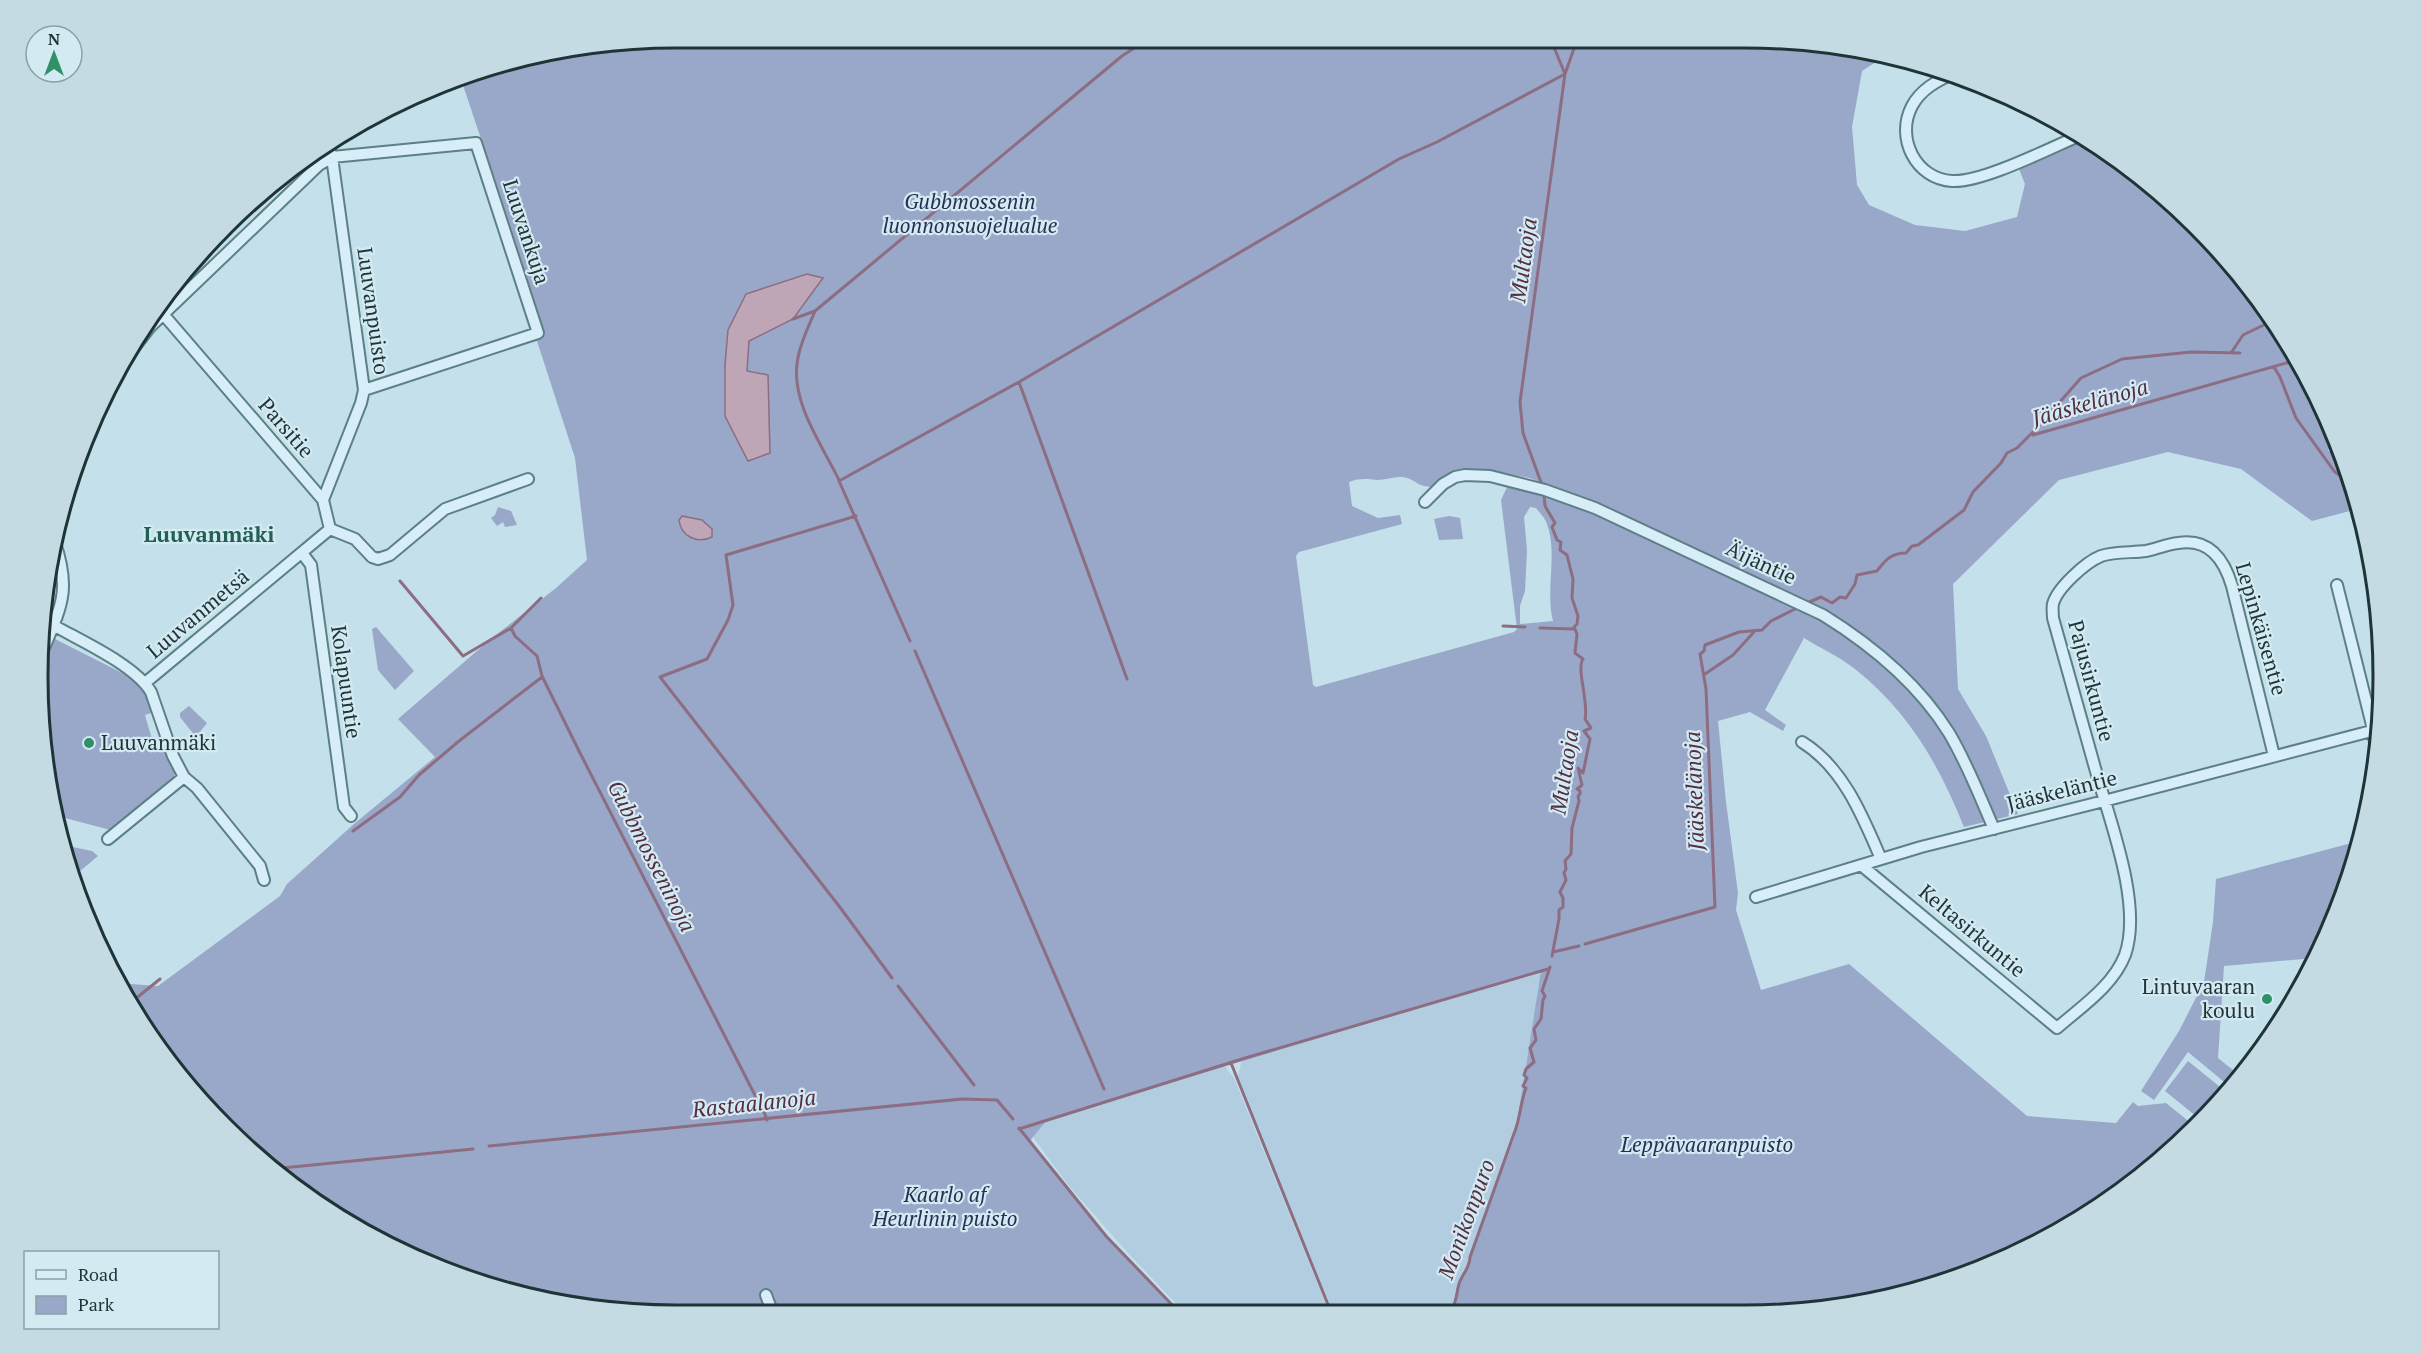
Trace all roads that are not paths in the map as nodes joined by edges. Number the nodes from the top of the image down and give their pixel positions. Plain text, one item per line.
1 (1942, 79) edge
2 (2070, 139) edge
3 (330, 152) edge
4 (332, 157) junction
5 (164, 313) edge
6 (163, 314) edge
7 (364, 390) junction
8 (528, 479) dead end
9 (323, 500) junction
10 (1425, 502) dead end
11 (330, 529) junction
12 (302, 553) junction
13 (60, 557) edge
14 (2337, 585) dead end
15 (2056, 600) joint
16 (53, 625) junction
17 (49, 635) edge
18 (145, 683) junction
19 (2372, 715) edge
20 (2371, 731) edge
21 (1802, 742) dead end
22 (2274, 756) junction
23 (184, 777) junction
24 (2104, 801) junction
25 (351, 816) dead end
26 (1994, 829) junction
27 (108, 839) dead end
28 (1881, 859) junction
29 (1861, 865) junction
30 (264, 880) dead end
31 (1756, 897) dead end
32 (2057, 1028) joint
33 (766, 1295) dead end
34 (770, 1305) edge

1 - 2 street
3 - 4 street, Luuvanpuisto
4 - 5 street
4 - 7 street, Luuvanpuisto
4 - 7 street, Luuvankuja
6 - 9 street, Parsitie
7 - 9 street, Luuvanpuisto
8 - 11 street
9 - 11 street, Parsitie
10 - 26 street, Äijäntie
11 - 12 street, Luuvanmetsä
12 - 18 street, Luuvanmetsä
12 - 25 street, Kolapuuntie
13 - 16 street
14 - 19 street
15 - 22 street, Lepinkäisentie
15 - 24 street, Pajusirkuntie
16 - 17 street
16 - 18 street
18 - 23 street
20 - 22 street, Jääskeläntie
21 - 28 street
22 - 24 street, Jääskeläntie
23 - 27 street
23 - 30 street
24 - 26 street, Jääskeläntie
24 - 32 street, Pajusirkuntie
26 - 28 street, Jääskeläntie
28 - 29 street, Jääskeläntie
29 - 31 street, Jääskeläntie
29 - 32 street, Keltasirkuntie
33 - 34 street

